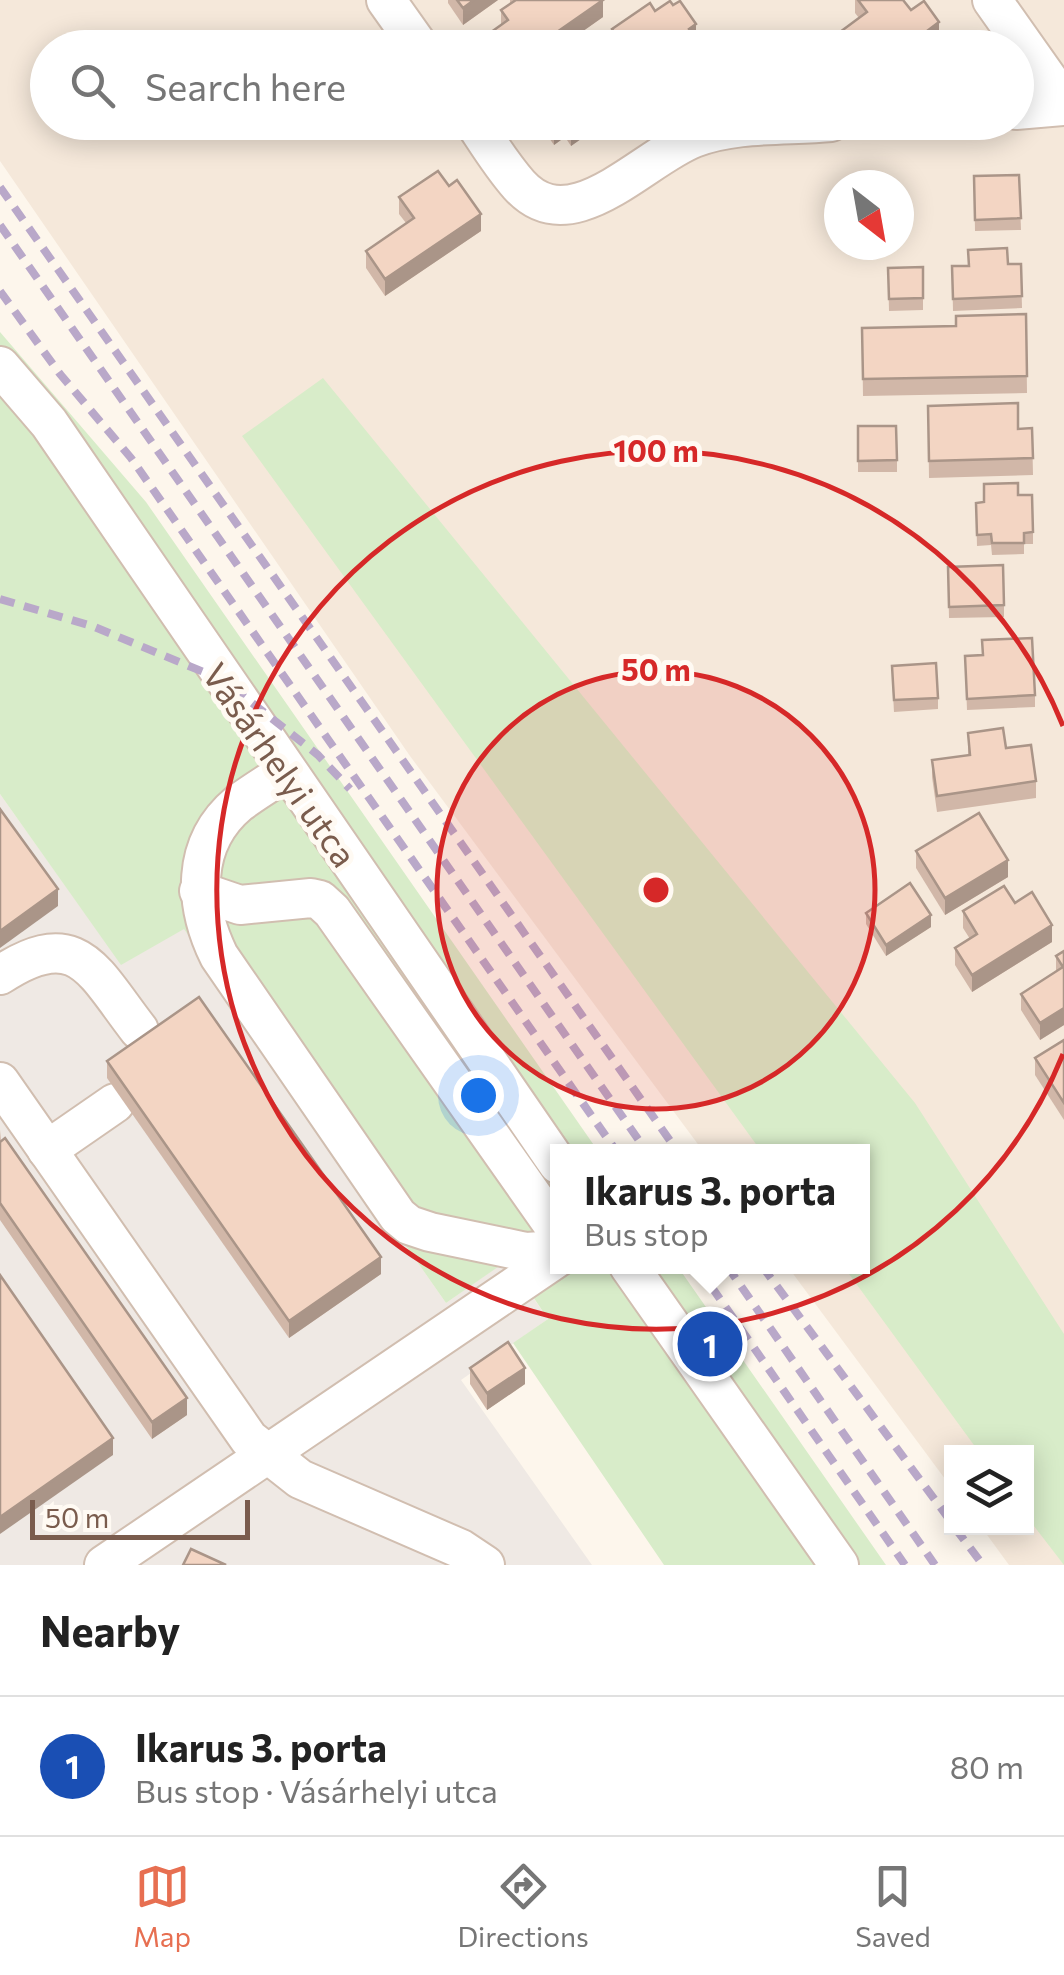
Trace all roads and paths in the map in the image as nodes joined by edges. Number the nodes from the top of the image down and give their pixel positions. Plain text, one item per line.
1 (386, 0) edge
2 (992, 0) edge
3 (407, 30) edge
4 (1013, 30) edge
5 (1034, 61) edge
6 (1064, 104) edge
7 (1034, 108) edge
8 (487, 140) edge
9 (689, 140) edge
10 (0, 366) edge
11 (286, 772) junction
12 (198, 891) junction
13 (0, 975) edge
14 (139, 1030) dead end
15 (0, 1082) edge
16 (115, 1103) dead end
17 (47, 1150) junction
18 (550, 1152) edge
19 (550, 1221) edge
20 (550, 1254) edge
21 (550, 1259) edge
22 (635, 1274) edge
23 (265, 1454) junction
24 (113, 1562) edge
25 (485, 1565) edge
26 (839, 1565) edge

1 - 3 street
2 - 4 street
5 - 6 street
6 - 7 street
8 - 9 street
10 - 11 street, Vásárhelyi utca
11 - 12 street
11 - 18 street, Vásárhelyi utca
12 - 19 street
12 - 20 street
13 - 14 street
15 - 17 street
16 - 17 street
17 - 23 street
21 - 23 street
22 - 26 street
23 - 24 street
23 - 25 street

